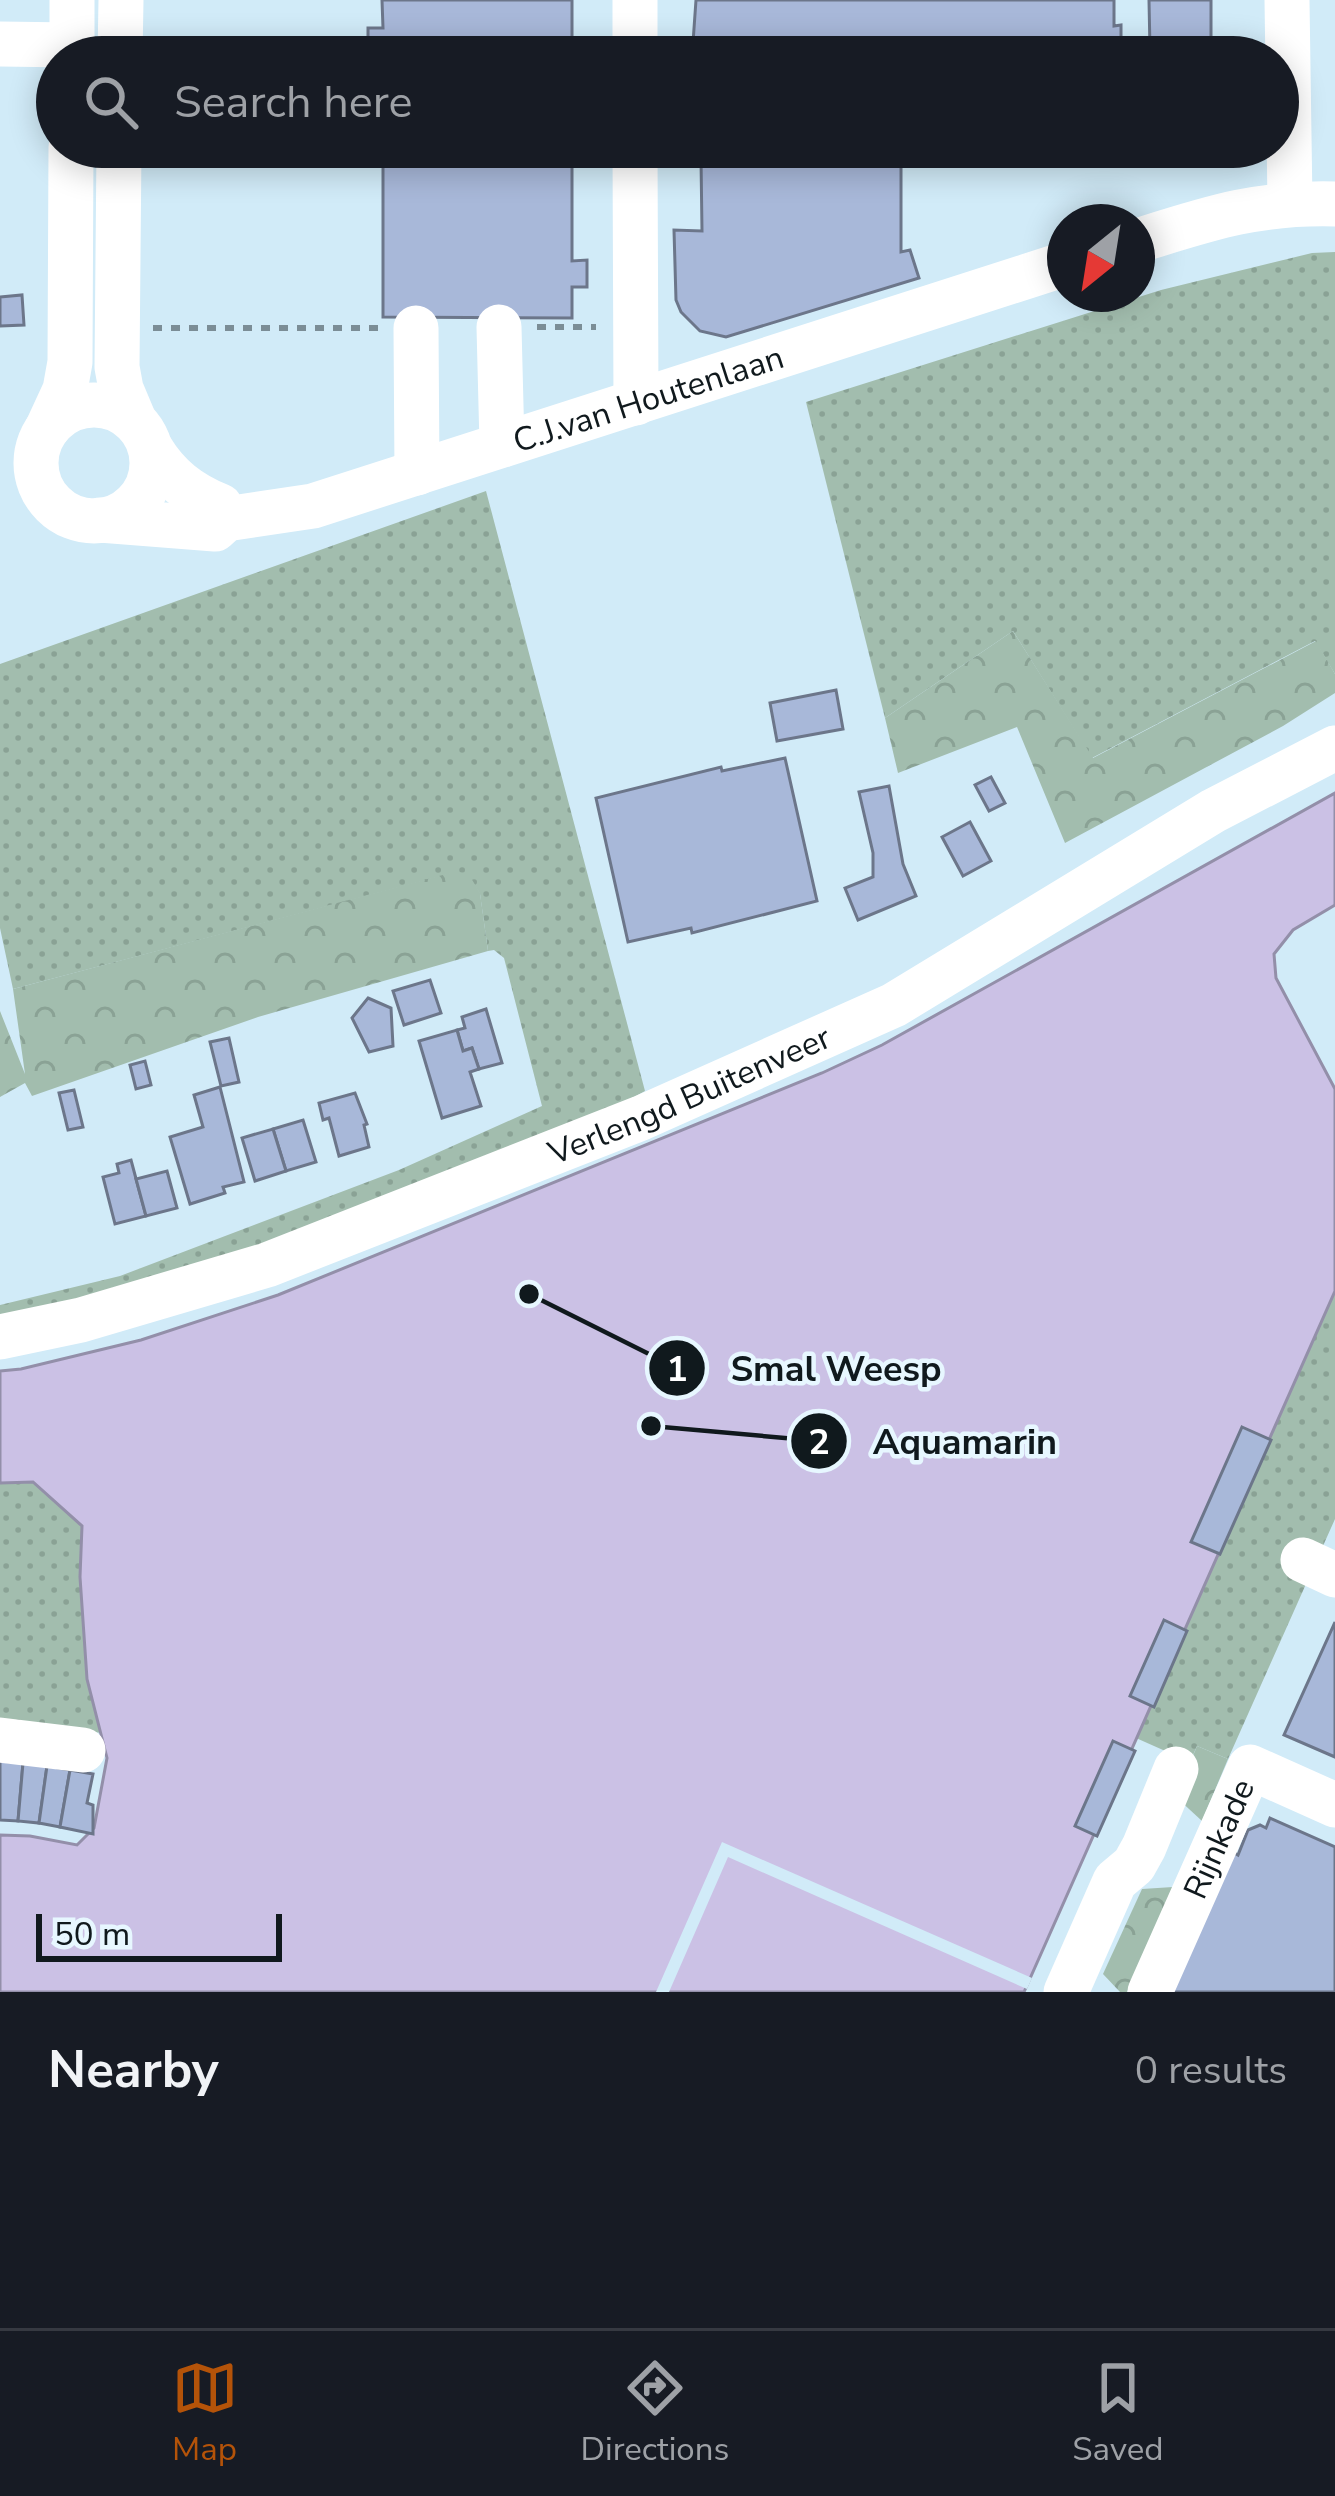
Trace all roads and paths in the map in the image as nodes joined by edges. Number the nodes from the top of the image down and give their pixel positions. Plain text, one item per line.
1 (72, 0) edge
2 (121, 0) edge
3 (635, 0) edge
4 (1287, 0) edge
5 (66, 36) edge
6 (121, 36) edge
7 (635, 36) edge
8 (1288, 36) edge
9 (0, 44) edge
10 (36, 47) edge
11 (61, 168) edge
12 (119, 168) edge
13 (635, 168) edge
14 (1289, 168) edge
15 (1290, 203) junction
16 (1335, 204) edge
17 (1155, 235) edge
18 (1047, 270) edge
19 (499, 327) joint
20 (636, 327) junction
21 (118, 328) junction
22 (416, 328) joint
23 (636, 403) junction
24 (47, 429) junction
25 (142, 435) junction
26 (502, 446) junction
27 (416, 473) junction
28 (226, 519) junction
29 (100, 520) junction
30 (1335, 748) edge
31 (0, 1337) edge
32 (0, 1740) edge
33 (83, 1750) dead end
34 (1176, 1769) dead end
35 (1335, 1805) edge
36 (1066, 1992) edge
37 (1150, 1992) edge

1 - 5 street
2 - 6 street
3 - 7 street
4 - 8 street
9 - 10 street
11 - 24 street
12 - 21 street
13 - 20 street
14 - 15 street
15 - 16 street
15 - 17 street
18 - 23 street, C.J.van Houtenlaan
19 - 20 path
19 - 26 street
20 - 23 street
21 - 22 path
21 - 25 street
22 - 27 street
23 - 26 street, C.J.van Houtenlaan
24 - 25 street
24 - 29 street
25 - 28 street
25 - 29 street
26 - 27 street, C.J.van Houtenlaan
27 - 28 street, C.J.van Houtenlaan
28 - 29 street, C.J.van Houtenlaan
30 - 31 street, Verlengd Buitenveer
32 - 33 street
34 - 36 street
35 - 37 street, Rijnkade

